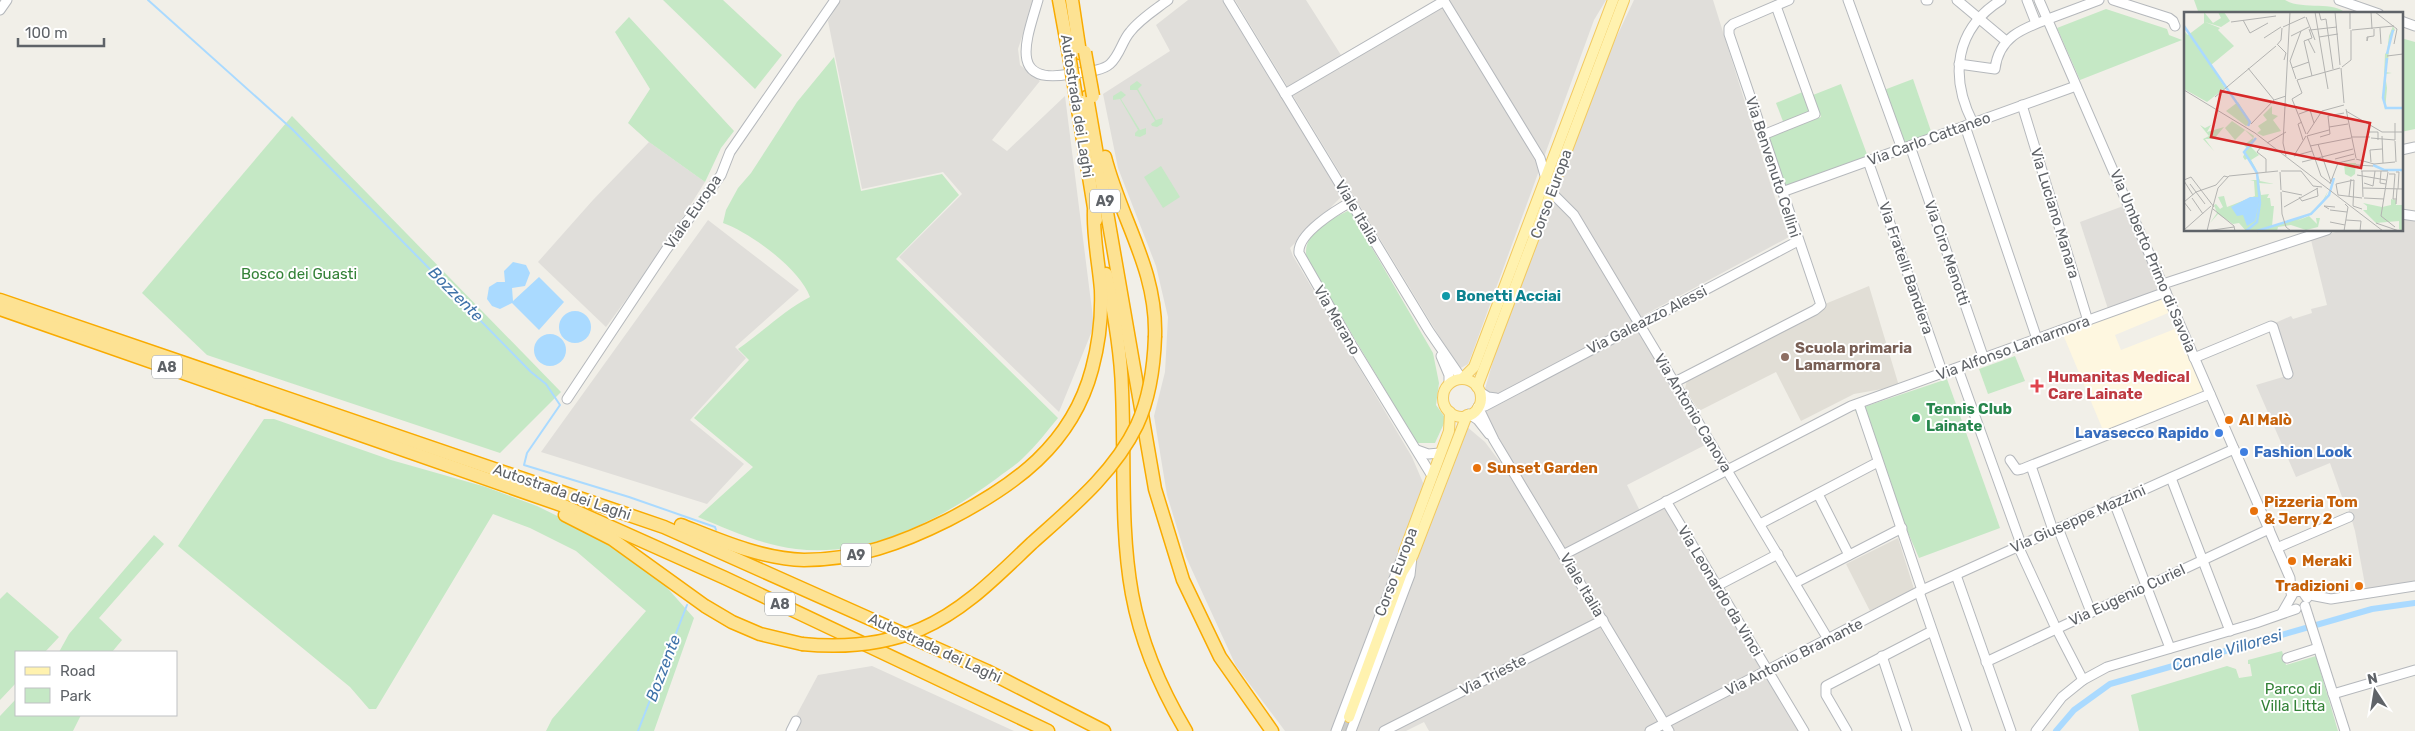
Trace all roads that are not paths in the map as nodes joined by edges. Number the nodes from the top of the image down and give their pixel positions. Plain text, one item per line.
1 (7, 0) edge
2 (834, 0) edge
3 (1038, 0) edge
4 (1059, 0) edge
5 (1073, 0) edge
6 (1168, 0) edge
7 (1228, 0) edge
8 (1613, 0) edge
9 (1624, 0) edge
10 (1790, 0) edge
11 (1848, 0) edge
12 (1957, 0) edge
13 (2001, 0) edge
14 (2027, 0) edge
15 (2039, 0) edge
16 (2099, 0) edge
17 (2113, 0) edge
18 (2338, 0) edge
19 (1776, 6) junction
20 (0, 10) edge
21 (2373, 12) edge
22 (1978, 18) junction
23 (2047, 19) junction
24 (2036, 22) junction
25 (2402, 22) edge
26 (2176, 26) dead end
27 (2415, 26) edge
28 (2006, 41) junction
29 (1078, 53) junction
30 (1959, 64) junction
31 (2076, 86) junction
32 (1285, 93) junction
33 (1085, 97) junction
34 (2022, 105) junction
35 (1969, 125) junction
36 (1763, 135) junction
37 (1906, 147) junction
38 (2415, 147) edge
39 (2402, 150) edge
40 (1868, 161) junction
41 (1546, 179) junction
42 (1552, 192) junction
43 (1782, 192) junction
44 (1351, 202) junction
45 (1094, 211) junction
46 (2402, 214) edge
47 (2415, 216) edge
48 (2324, 231) edge
49 (1798, 242) junction
50 (2165, 288) junction
51 (0, 300) edge
52 (0, 309) edge
53 (2088, 321) junction
54 (1639, 325) junction
55 (1429, 331) junction
56 (2037, 339) junction
57 (2194, 358) junction
58 (1984, 359) junction
59 (1958, 369) junction
60 (1943, 374) junction
61 (2288, 374) dead end
62 (1462, 379) junction
63 (1675, 382) junction
64 (1449, 384) junction
65 (1478, 390) junction
66 (2210, 394) junction
67 (1496, 398) junction
68 (567, 399) dead end
69 (1859, 404) junction
70 (1478, 407) junction
71 (1450, 412) junction
72 (1468, 415) junction
73 (402, 436) junction
74 (1494, 440) junction
75 (1417, 450) junction
76 (2234, 450) junction
77 (1440, 453) junction
78 (2010, 460) dead end
79 (1878, 462) junction
80 (2031, 466) junction
81 (1728, 470) junction
82 (1432, 476) junction
83 (2171, 478) junction
84 (508, 486) junction
85 (1818, 494) junction
86 (1666, 502) junction
87 (2114, 502) junction
88 (2349, 517) dead end
89 (1760, 524) junction
90 (1902, 528) junction
91 (2056, 529) junction
92 (2268, 529) junction
93 (2019, 545) junction
94 (2277, 548) junction
95 (1408, 554) junction
96 (1563, 554) junction
97 (1778, 554) junction
98 (1849, 555) junction
99 (2203, 558) junction
100 (1956, 575) junction
101 (1918, 576) junction
102 (1942, 582) junction
103 (1795, 583) junction
104 (2147, 585) junction
105 (1717, 586) junction
106 (2415, 586) edge
107 (1921, 591) junction
108 (2300, 601) junction
109 (2091, 612) junction
110 (1602, 620) junction
111 (2056, 628) junction
112 (1932, 631) junction
113 (2230, 631) junction
114 (1828, 640) junction
115 (2170, 648) junction
116 (2318, 648) junction
117 (1882, 656) junction
118 (2288, 658) dead end
119 (1986, 662) junction
120 (1768, 670) junction
121 (2415, 670) edge
122 (2083, 680) junction
123 (2334, 694) junction
124 (796, 722) dead end
125 (1348, 723) edge
126 (1667, 727) edge
127 (792, 731) edge
128 (1048, 731) edge
129 (1104, 731) edge
130 (1186, 731) edge
131 (1272, 731) edge
132 (1336, 731) edge
133 (1384, 731) edge
134 (1650, 731) edge
135 (1804, 731) edge
136 (1847, 731) edge
137 (1908, 731) edge
138 (1967, 731) edge
139 (2011, 731) edge
140 (2036, 731) edge
141 (2345, 731) edge

1 - 20 street
2 - 68 street, Viale Europa
3 - 6 street
4 - 29 highway, Autostrada dei Laghi / A9
5 - 29 highway, A9
7 - 32 street, Viale Italia
8 - 41 main road, Corso Europa
9 - 42 main road, Corso Europa
10 - 19 street
11 - 37 street, Via Ciro Menotti
12 - 22 street
13 - 22 street
14 - 24 street
15 - 23 street, Via Umberto Primo di Savoia
16 - 23 street
17 - 26 street
18 - 21 street
19 - 36 street, Via Benvenuto Cellini
19 - 36 street
22 - 28 street
22 - 30 street
23 - 24 street
23 - 31 street, Via Umberto Primo di Savoia
24 - 28 street
25 - 27 street
28 - 30 street
29 - 33 highway, Autostrada dei Laghi / A9, bridge
30 - 35 street
31 - 34 street, Via Carlo Cattaneo
31 - 50 street, Via Umberto Primo di Savoia
32 - 41 street
32 - 44 street, Viale Italia
33 - 45 highway, Autostrada dei Laghi / A9
33 - 84 highway, A9, bridge
33 - 131 highway, A9
34 - 35 street, Via Carlo Cattaneo
34 - 53 street, Via Luciano Manara
35 - 37 street, Via Carlo Cattaneo
35 - 56 street
36 - 43 street, Via Benvenuto Cellini
37 - 40 street, Via Carlo Cattaneo
37 - 58 street, Via Ciro Menotti
38 - 39 street
40 - 43 street, Via Carlo Cattaneo
40 - 60 street, Via Fratelli Bandiera
41 - 62 main road, Corso Europa
42 - 54 street, Via Antonio Canova
42 - 65 main road, Corso Europa
43 - 49 street, Via Benvenuto Cellini
44 - 55 street, Viale Italia
44 - 75 street, Via Merano
45 - 73 highway, A9
45 - 130 highway, A9
46 - 47 street
48 - 50 street, Via Alfonso Lamarmora
49 - 54 street, Via Galeazzo Alessi
49 - 63 street, Via Benvenuto Cellini
50 - 53 street, Via Alfonso Lamarmora
50 - 57 street, Via Umberto Primo di Savoia
51 - 73 highway, Autostrada dei Laghi / A8
52 - 84 highway, Autostrada dei Laghi / A8
53 - 56 street, Via Alfonso Lamarmora
54 - 63 street, Via Antonio Canova
54 - 67 street, Via Galeazzo Alessi
55 - 62 street, Viale Italia
55 - 64 street, Viale Italia
56 - 58 street, Via Alfonso Lamarmora
57 - 61 street
57 - 66 street, Via Umberto Primo di Savoia
58 - 59 street, Via Alfonso Lamarmora
59 - 60 street, Via Alfonso Lamarmora
59 - 93 street
60 - 69 street, Via Alfonso Lamarmora
62 - 64 main road
62 - 65 main road
63 - 81 street, Via Antonio Canova
64 - 71 main road
65 - 67 street
65 - 70 main road
66 - 76 street, Via Umberto Primo di Savoia
66 - 80 street
67 - 70 street, Via Galeazzo Alessi
69 - 79 street
69 - 81 street, Via Alfonso Lamarmora
70 - 72 main road
70 - 74 street, Viale Italia
71 - 72 main road
71 - 77 main road, Corso Europa
72 - 74 street, Viale Italia
72 - 95 main road, Corso Europa
73 - 129 highway, Autostrada dei Laghi / A8
74 - 96 street, Viale Italia
75 - 77 street
75 - 82 street, Via Merano
76 - 83 street, Via Giuseppe Mazzini
76 - 92 street, Via Umberto Primo di Savoia
77 - 82 main road, Corso Europa
78 - 80 street
79 - 85 street
79 - 90 street
80 - 91 street
81 - 86 street, Via Alfonso Lamarmora
81 - 89 street, Via Antonio Canova
82 - 95 main road, Corso Europa
83 - 87 street, Via Giuseppe Mazzini
83 - 99 street
84 - 128 highway, Autostrada dei Laghi / A8
85 - 89 street
85 - 98 street
86 - 96 street, Via Alfonso Lamarmora
86 - 105 street, Via Leonardo da Vinci
87 - 91 street, Via Giuseppe Mazzini
87 - 104 street
88 - 94 street
89 - 97 street, Via Antonio Canova
90 - 98 street
90 - 101 street
91 - 93 street, Via Giuseppe Mazzini
91 - 109 street
92 - 94 street, Via Umberto Primo di Savoia
92 - 99 street, Via Eugenio Curiel
93 - 100 street, Via Giuseppe Mazzini
93 - 111 street
94 - 108 street, Via Umberto Primo di Savoia
95 - 125 main road
95 - 125 street, Corso Europa
95 - 125 street, Corso Europa
96 - 110 street, Viale Italia
97 - 103 street, Via Antonio Canova
97 - 105 street
98 - 103 street
99 - 104 street, Via Eugenio Curiel
99 - 113 street
100 - 102 street, Via Giuseppe Mazzini
100 - 119 street
101 - 102 street
101 - 107 street
102 - 107 street, Via Giuseppe Mazzini
103 - 114 street, Via Antonio Canova
104 - 109 street, Via Eugenio Curiel
104 - 115 street
105 - 120 street, Via Leonardo da Vinci
106 - 108 street
107 - 112 street
107 - 114 street, Via Antonio Bramante
108 - 113 street
108 - 116 street, Via Umberto Primo di Savoia
109 - 111 street, Via Eugenio Curiel
110 - 126 street, Viale Italia
110 - 133 street, Via Trieste
111 - 119 street, Via Eugenio Curiel
111 - 122 street
112 - 117 street
112 - 138 street
113 - 115 street
114 - 120 street, Via Antonio Bramante
115 - 122 street
116 - 118 street
116 - 123 street, Via Umberto Primo di Savoia
117 - 136 street
117 - 137 street
119 - 139 street
120 - 126 street, Via Antonio Bramante
120 - 135 street, Via Leonardo da Vinci
121 - 123 street
122 - 140 street
123 - 141 street, Via Umberto Primo di Savoia
124 - 127 street
125 - 132 street, Corso Europa
126 - 134 street, Via Antonio Bramante

